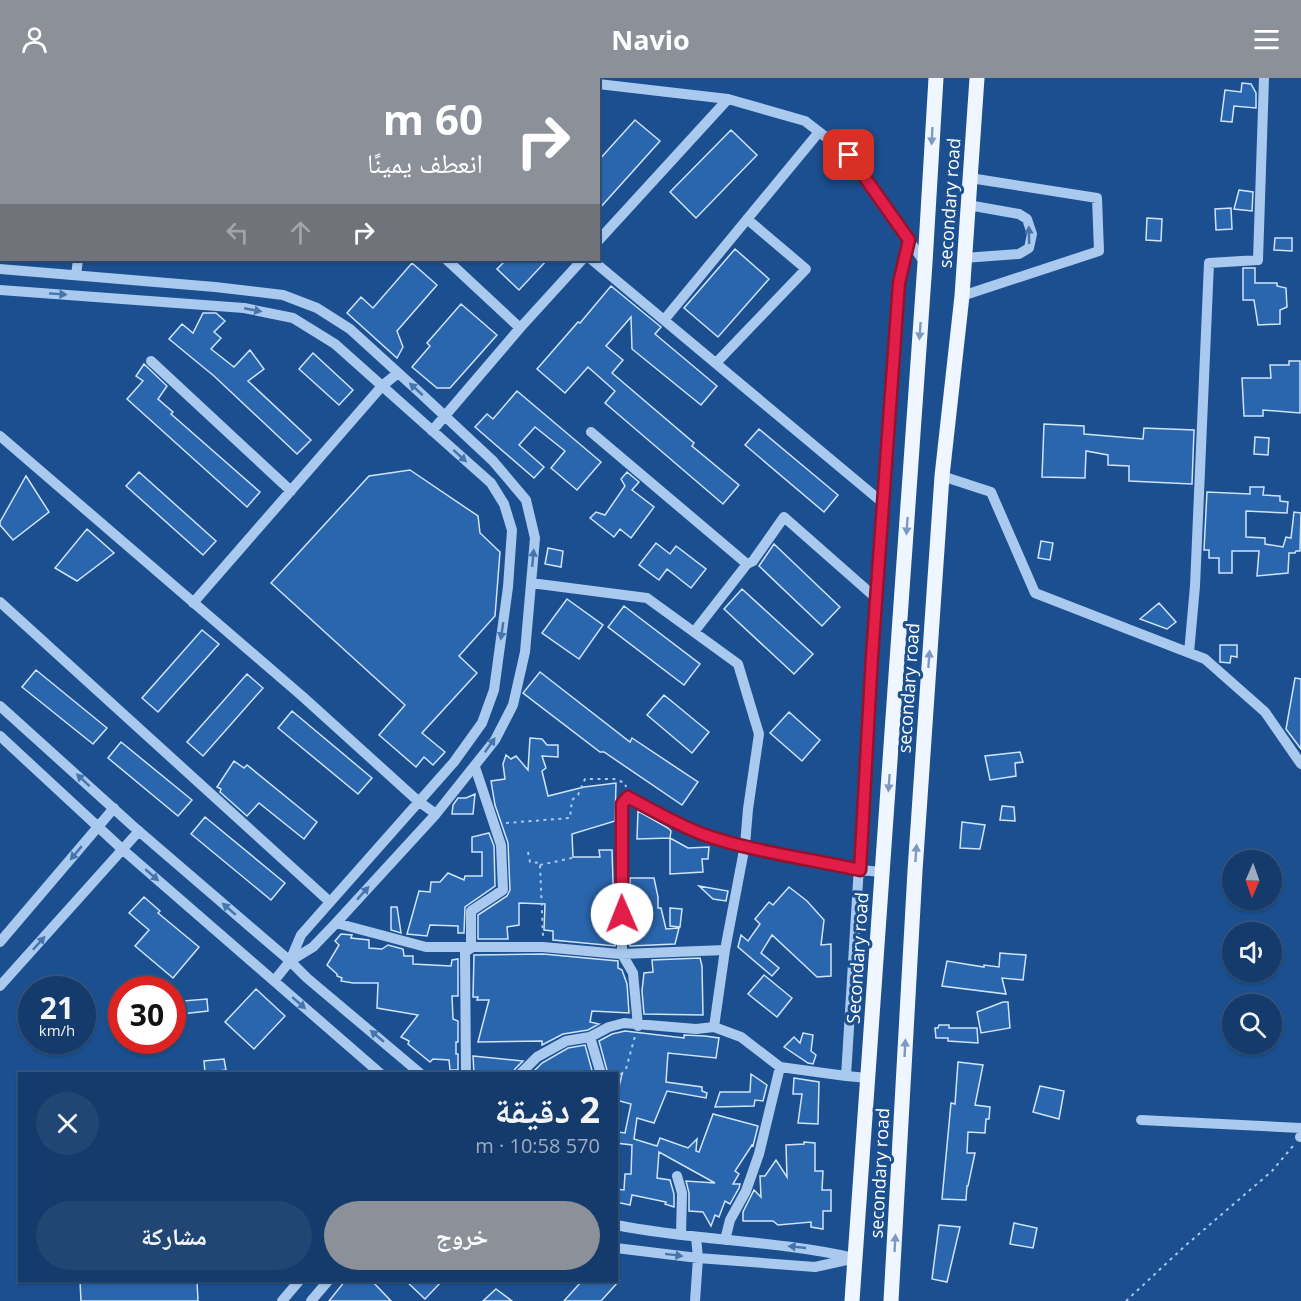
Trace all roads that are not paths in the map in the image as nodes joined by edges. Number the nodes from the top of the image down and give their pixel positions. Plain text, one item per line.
1 (936, 78) edge
2 (977, 78) edge
3 (1264, 78) edge
4 (600, 84) edge
5 (728, 99) junction
6 (819, 132) junction
7 (970, 178) junction
8 (968, 205) junction
9 (747, 219) junction
10 (600, 239) edge
11 (909, 240) junction
12 (964, 258) junction
13 (78, 261) edge
14 (448, 261) edge
15 (581, 261) edge
16 (593, 261) edge
17 (925, 263) junction
18 (0, 268) edge
19 (76, 274) junction
20 (0, 290) edge
21 (962, 296) junction
22 (664, 320) junction
23 (520, 328) junction
24 (151, 361) dead end
25 (716, 363) junction
26 (398, 373) junction
27 (382, 386) junction
28 (445, 416) junction
29 (432, 431) junction
30 (591, 432) dead end
31 (0, 436) edge
32 (942, 476) junction
33 (291, 491) junction
34 (883, 503) junction
35 (747, 564) junction
36 (531, 583) junction
37 (876, 598) junction
38 (0, 602) edge
39 (193, 603) junction
40 (694, 632) junction
41 (1189, 653) junction
42 (0, 706) edge
43 (0, 736) edge
44 (1301, 764) edge
45 (475, 766) junction
46 (418, 801) junction
47 (114, 808) junction
48 (436, 814) junction
49 (99, 826) junction
50 (139, 831) junction
51 (746, 845) junction
52 (122, 849) junction
53 (860, 870) junction
54 (882, 872) junction
55 (330, 902) junction
56 (336, 923) junction
57 (0, 940) edge
58 (471, 948) junction
59 (725, 950) junction
60 (622, 954) junction
61 (290, 962) junction
62 (274, 981) junction
63 (0, 986) edge
64 (638, 1026) junction
65 (714, 1027) junction
66 (590, 1037) junction
67 (780, 1067) junction
68 (379, 1072) edge
69 (420, 1072) edge
70 (466, 1072) edge
71 (522, 1072) edge
72 (600, 1072) edge
73 (846, 1076) junction
74 (868, 1078) junction
75 (1141, 1120) dead end
76 (1301, 1134) edge
77 (676, 1176) dead end
78 (618, 1225) edge
79 (681, 1235) junction
80 (696, 1237) junction
81 (725, 1240) junction
82 (618, 1248) edge
83 (698, 1258) junction
84 (854, 1258) junction
85 (298, 1282) edge
86 (327, 1282) edge
87 (282, 1301) edge
88 (311, 1301) edge
89 (694, 1301) edge
90 (847, 1301) edge
91 (852, 1301) edge
92 (891, 1301) edge

1 -> 17 main road, Secondary road
2 - 7 main road, secondary road
3 - 41 street
4 - 5 street
5 - 6 street
5 - 10 street
6 - 9 street
6 - 11 street
7 - 8 main road, secondary road
7 - 21 street
8 - 12 main road, secondary road
12 -> 8 street
9 - 22 street
9 - 25 street
11 - 17 street
11 - 34 street
12 - 21 main road, secondary road
13 - 19 street
14 - 23 street
15 - 23 street
16 - 22 street
17 -> 54 main road, Secondary road
18 - 19 street
19 - 26 street
20 -> 27 street
21 - 32 main road, secondary road
22 - 25 street
23 - 28 street
24 - 33 street
25 - 34 street
26 - 27 street
28 -> 26 street
27 - 29 street
27 - 33 street
28 - 29 street
36 -> 28 street
29 -> 46 street
30 - 35 street
31 - 39 street
32 - 41 street
92 -> 32 main road, secondary road
33 - 39 street
34 - 37 street
35 - 37 street
35 - 40 street
36 - 40 street
45 -> 36 street
37 - 53 street
38 - 55 street
39 - 46 street
40 - 51 street
41 - 44 street
47 -> 42 street
43 - 49 street
45 - 48 street
45 - 58 street
46 - 48 street
46 - 55 street
47 - 49 street
47 - 50 street
56 -> 48 street
49 - 52 street
49 -> 57 street
50 - 52 street
61 -> 50 street
51 - 53 street
51 - 59 street
51 - 60 street
52 -> 62 street
63 -> 52 street
53 - 54 street
53 - 73 street
54 - 74 main road, Secondary road
55 - 61 street
56 - 58 street
56 - 61 street
58 - 60 street
58 - 70 street
59 - 60 street
59 - 65 street
60 - 64 street
61 - 62 street
69 -> 61 street
62 -> 68 street
64 - 65 street
64 - 66 street
65 - 67 street
66 - 71 street
66 - 72 street
67 - 73 street
67 - 81 street
73 - 74 street
74 - 84 main road, Secondary road
75 - 76 street
77 - 79 street
78 - 79 street
79 - 80 street
80 - 81 street
80 - 83 street
84 -> 81 street
82 -> 83 street
83 - 84 street
83 - 89 street
84 - 90 street
84 - 91 main road, Secondary road
85 - 87 street
86 - 88 street

